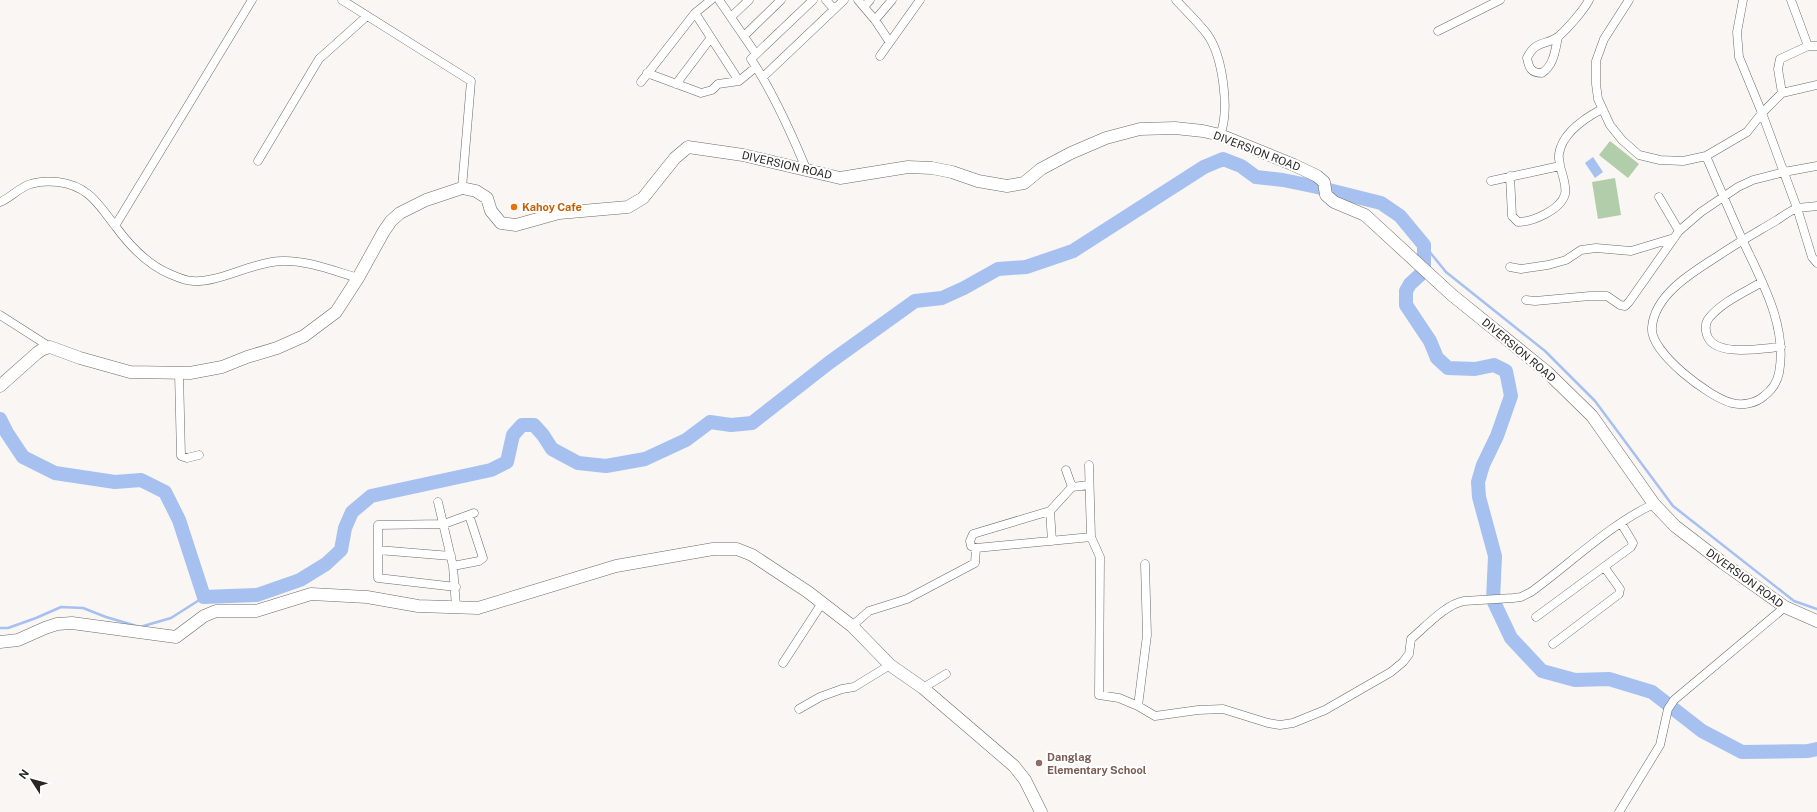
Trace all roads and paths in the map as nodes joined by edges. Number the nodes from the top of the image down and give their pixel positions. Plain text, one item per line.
1 (252, 0) edge
2 (342, 0) edge
3 (711, 0) edge
4 (719, 0) edge
5 (749, 0) edge
6 (782, 0) edge
7 (813, 0) edge
8 (826, 0) edge
9 (844, 0) edge
10 (858, 0) edge
11 (870, 0) edge
12 (892, 0) edge
13 (920, 0) edge
14 (1176, 0) edge
15 (1500, 0) edge
16 (1588, 0) edge
17 (1629, 0) edge
18 (1743, 0) edge
19 (1791, 0) edge
20 (864, 7) junction
21 (834, 9) junction
22 (695, 13) junction
23 (367, 16) junction
24 (731, 17) junction
25 (875, 20) junction
26 (1438, 31) dead end
27 (744, 36) junction
28 (1558, 37) junction
29 (710, 39) junction
30 (889, 41) junction
31 (1813, 46) edge
32 (756, 54) junction
33 (880, 56) dead end
34 (756, 67) junction
35 (647, 73) junction
36 (763, 78) junction
37 (739, 81) junction
38 (641, 82) dead end
39 (676, 84) junction
40 (1817, 85) edge
41 (1782, 93) junction
42 (1602, 109) junction
43 (1762, 113) junction
44 (1220, 135) junction
45 (1706, 156) junction
46 (258, 161) dead end
47 (1560, 166) junction
48 (1817, 166) edge
49 (807, 171) junction
50 (1784, 172) junction
51 (1510, 176) junction
52 (1491, 181) dead end
53 (462, 188) junction
54 (1724, 196) junction
55 (1659, 197) dead end
56 (0, 202) edge
57 (1817, 206) edge
58 (1797, 208) junction
59 (115, 226) junction
60 (1677, 235) junction
61 (1743, 240) junction
62 (1817, 263) edge
63 (1510, 266) dead end
64 (358, 278) junction
65 (1762, 282) junction
66 (1526, 300) dead end
67 (0, 315) edge
68 (50, 347) junction
69 (1781, 347) junction
70 (179, 373) junction
71 (0, 386) edge
72 (199, 455) dead end
73 (1089, 465) dead end
74 (1066, 470) dead end
75 (1089, 485) junction
76 (1072, 487) junction
77 (438, 502) dead end
78 (1654, 504) junction
79 (1050, 511) junction
80 (1621, 523) junction
81 (444, 524) junction
82 (1091, 537) junction
83 (1052, 540) junction
84 (976, 548) junction
85 (378, 550) junction
86 (451, 556) junction
87 (1145, 564) dead end
88 (453, 566) junction
89 (1605, 568) junction
90 (456, 587) junction
91 (822, 603) junction
92 (456, 607) junction
93 (1785, 607) junction
94 (1536, 617) dead end
95 (1817, 621) edge
96 (852, 626) junction
97 (0, 642) edge
98 (1553, 644) dead end
99 (783, 663) dead end
100 (890, 665) junction
101 (946, 674) dead end
102 (923, 688) junction
103 (1138, 706) junction
104 (799, 709) dead end
105 (1041, 812) edge
106 (1619, 812) edge

1 - 59 street
2 - 23 street
3 - 22 street
4 - 24 street
5 - 24 street
6 - 27 street
7 - 32 street
8 - 21 street
9 - 21 street
10 - 20 street
11 - 20 street
12 - 25 street
13 - 30 street
14 - 44 street
15 - 26 street
16 - 28 street
17 - 42 street
18 - 43 street
19 - 31 street
20 - 25 street
21 - 36 street
22 - 29 street
22 - 35 street
23 - 46 street
23 - 53 street
24 - 27 street
25 - 30 street
27 - 32 street
28 - 28 street
29 - 37 street
29 - 39 street
30 - 33 street
31 - 41 street
32 - 34 street
34 - 36 street
34 - 37 street
35 - 38 street
35 - 39 street
36 - 49 street
37 - 39 street
40 - 41 street
41 - 43 street
42 - 45 street
42 - 47 street
43 - 45 street
43 - 50 street
44 - 49 street, DIVERSION ROAD
44 - 78 street, DIVERSION ROAD
45 - 54 street
47 - 51 street
47 - 51 street
48 - 50 street
49 - 53 street, DIVERSION ROAD
50 - 54 street
50 - 58 street
51 - 52 street
53 - 64 street
54 - 60 street
54 - 61 street
55 - 60 street
56 - 59 street
57 - 58 street
58 - 61 street
58 - 62 street
59 - 64 street
60 - 63 street
60 - 66 street
61 - 65 street
61 - 69 street
64 - 70 street
65 - 69 street
65 - 69 street
67 - 68 street
68 - 70 street
68 - 71 street
70 - 72 street
73 - 75 street
74 - 76 street
75 - 76 street
75 - 82 street
76 - 79 street
77 - 81 street
78 - 80 street
78 - 93 street, DIVERSION ROAD
79 - 83 street
79 - 84 street
80 - 89 street
80 - 103 street
81 - 85 street
81 - 86 street
81 - 88 street
82 - 83 street
82 - 103 street
83 - 84 street
84 - 96 street
85 - 86 street
85 - 90 street
86 - 88 street
87 - 103 street
88 - 90 street
89 - 94 street
89 - 98 street
90 - 92 street
91 - 92 street
91 - 96 street
91 - 99 street
92 - 97 street
93 - 95 street, DIVERSION ROAD
93 - 106 street
96 - 100 street
100 - 102 street
100 - 104 street
101 - 102 street
102 - 105 street

